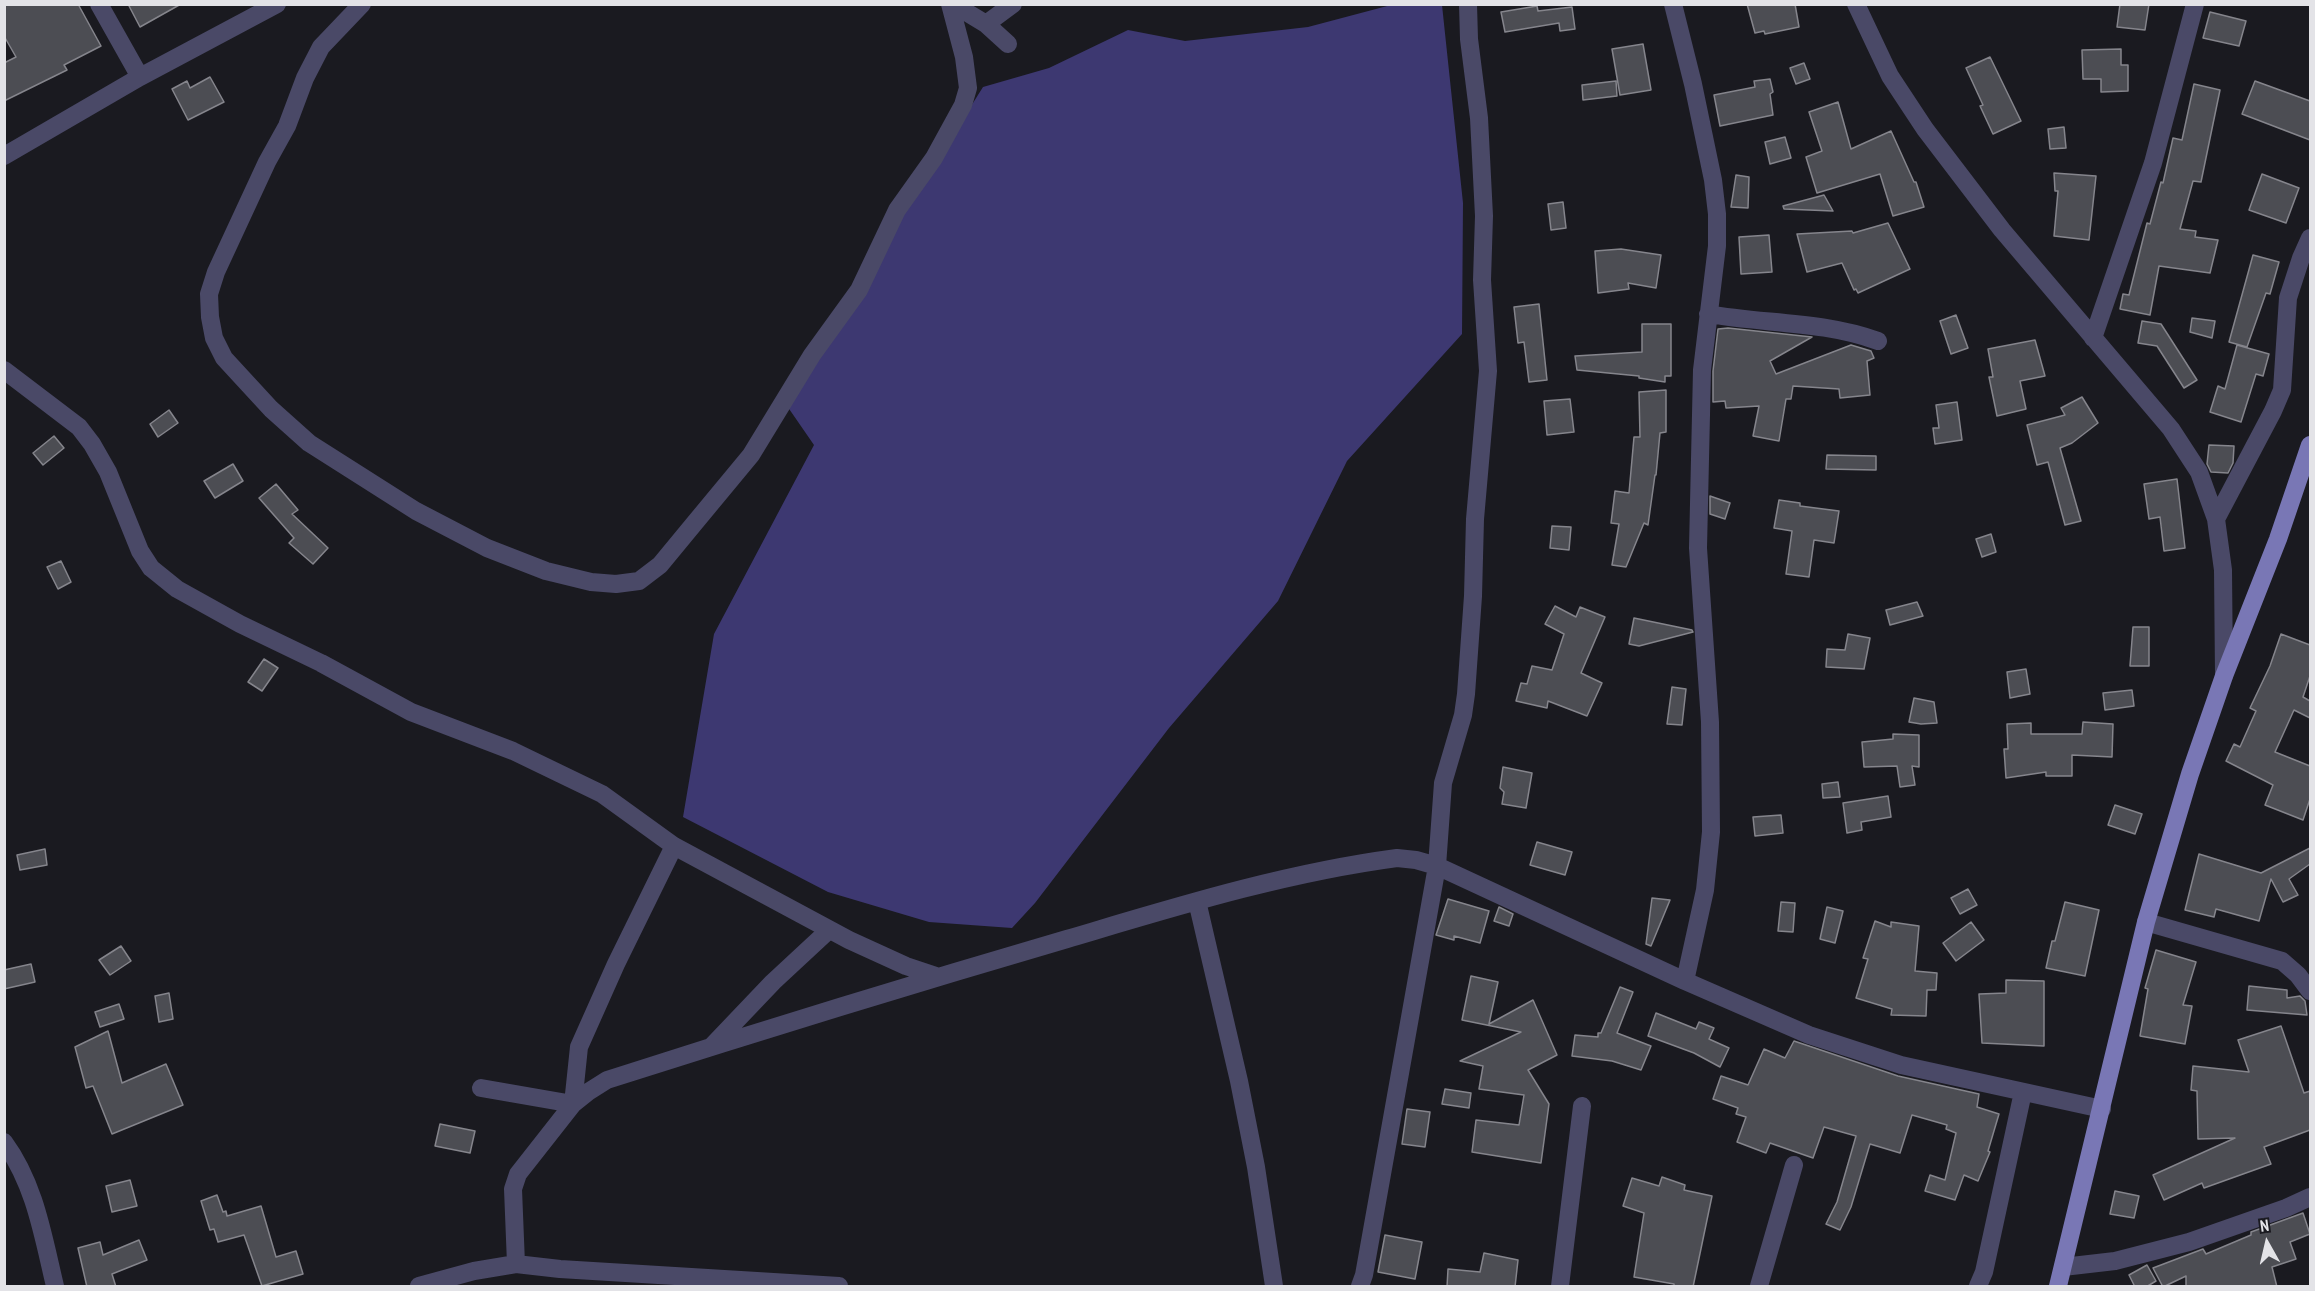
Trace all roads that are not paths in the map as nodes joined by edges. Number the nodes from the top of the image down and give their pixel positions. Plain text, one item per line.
1 (99, 4) edge
2 (277, 4) edge
3 (362, 4) edge
4 (951, 4) edge
5 (1013, 4) edge
6 (1468, 4) edge
7 (1673, 4) edge
8 (1856, 4) edge
9 (2195, 4) edge
10 (986, 24) junction
11 (1008, 44) dead end
12 (140, 77) junction
13 (4, 156) edge
14 (2310, 238) edge
15 (1708, 314) junction
16 (2093, 338) junction
17 (1878, 341) dead end
18 (4, 370) edge
19 (2310, 445) edge
20 (2216, 519) junction
21 (2224, 676) junction
22 (674, 846) junction
23 (1437, 866) junction
24 (1197, 901) junction
25 (2146, 922) junction
26 (829, 930) junction
27 (939, 977) junction
28 (1685, 981) junction
29 (2310, 991) edge
30 (711, 1047) junction
31 (481, 1088) dead end
32 (2023, 1092) junction
33 (573, 1104) junction
34 (1582, 1106) dead end
35 (2102, 1109) junction
36 (4, 1142) edge
37 (1794, 1165) dead end
38 (2310, 1197) edge
39 (516, 1264) junction
40 (2063, 1268) junction
41 (55, 1287) edge
42 (418, 1287) edge
43 (839, 1287) edge
44 (1274, 1287) edge
45 (1360, 1287) edge
46 (1560, 1287) edge
47 (1759, 1287) edge
48 (1978, 1287) edge
49 (2058, 1287) edge

1 - 12 street
2 - 12 street
3 - 4 street
4 - 10 street
5 - 10 street
6 - 23 street
7 - 15 street
8 - 16 street
9 - 16 street
10 - 11 street
12 - 13 street
14 - 20 street
15 - 17 street
15 - 28 street
16 - 20 street
18 - 22 street
19 - 21 main road
20 - 21 street
21 - 25 main road
22 - 26 street
22 - 33 street
23 - 24 street
23 - 28 street
23 - 45 street
24 - 27 street
24 - 44 street
25 - 29 street
25 - 35 main road
26 - 27 street
26 - 30 street
27 - 30 street
28 - 32 street
30 - 33 street
31 - 33 street
32 - 35 street
32 - 48 street
33 - 39 street
34 - 46 street
35 - 40 main road
36 - 41 street
37 - 47 street
38 - 40 street
39 - 42 street
39 - 43 street
40 - 49 main road

